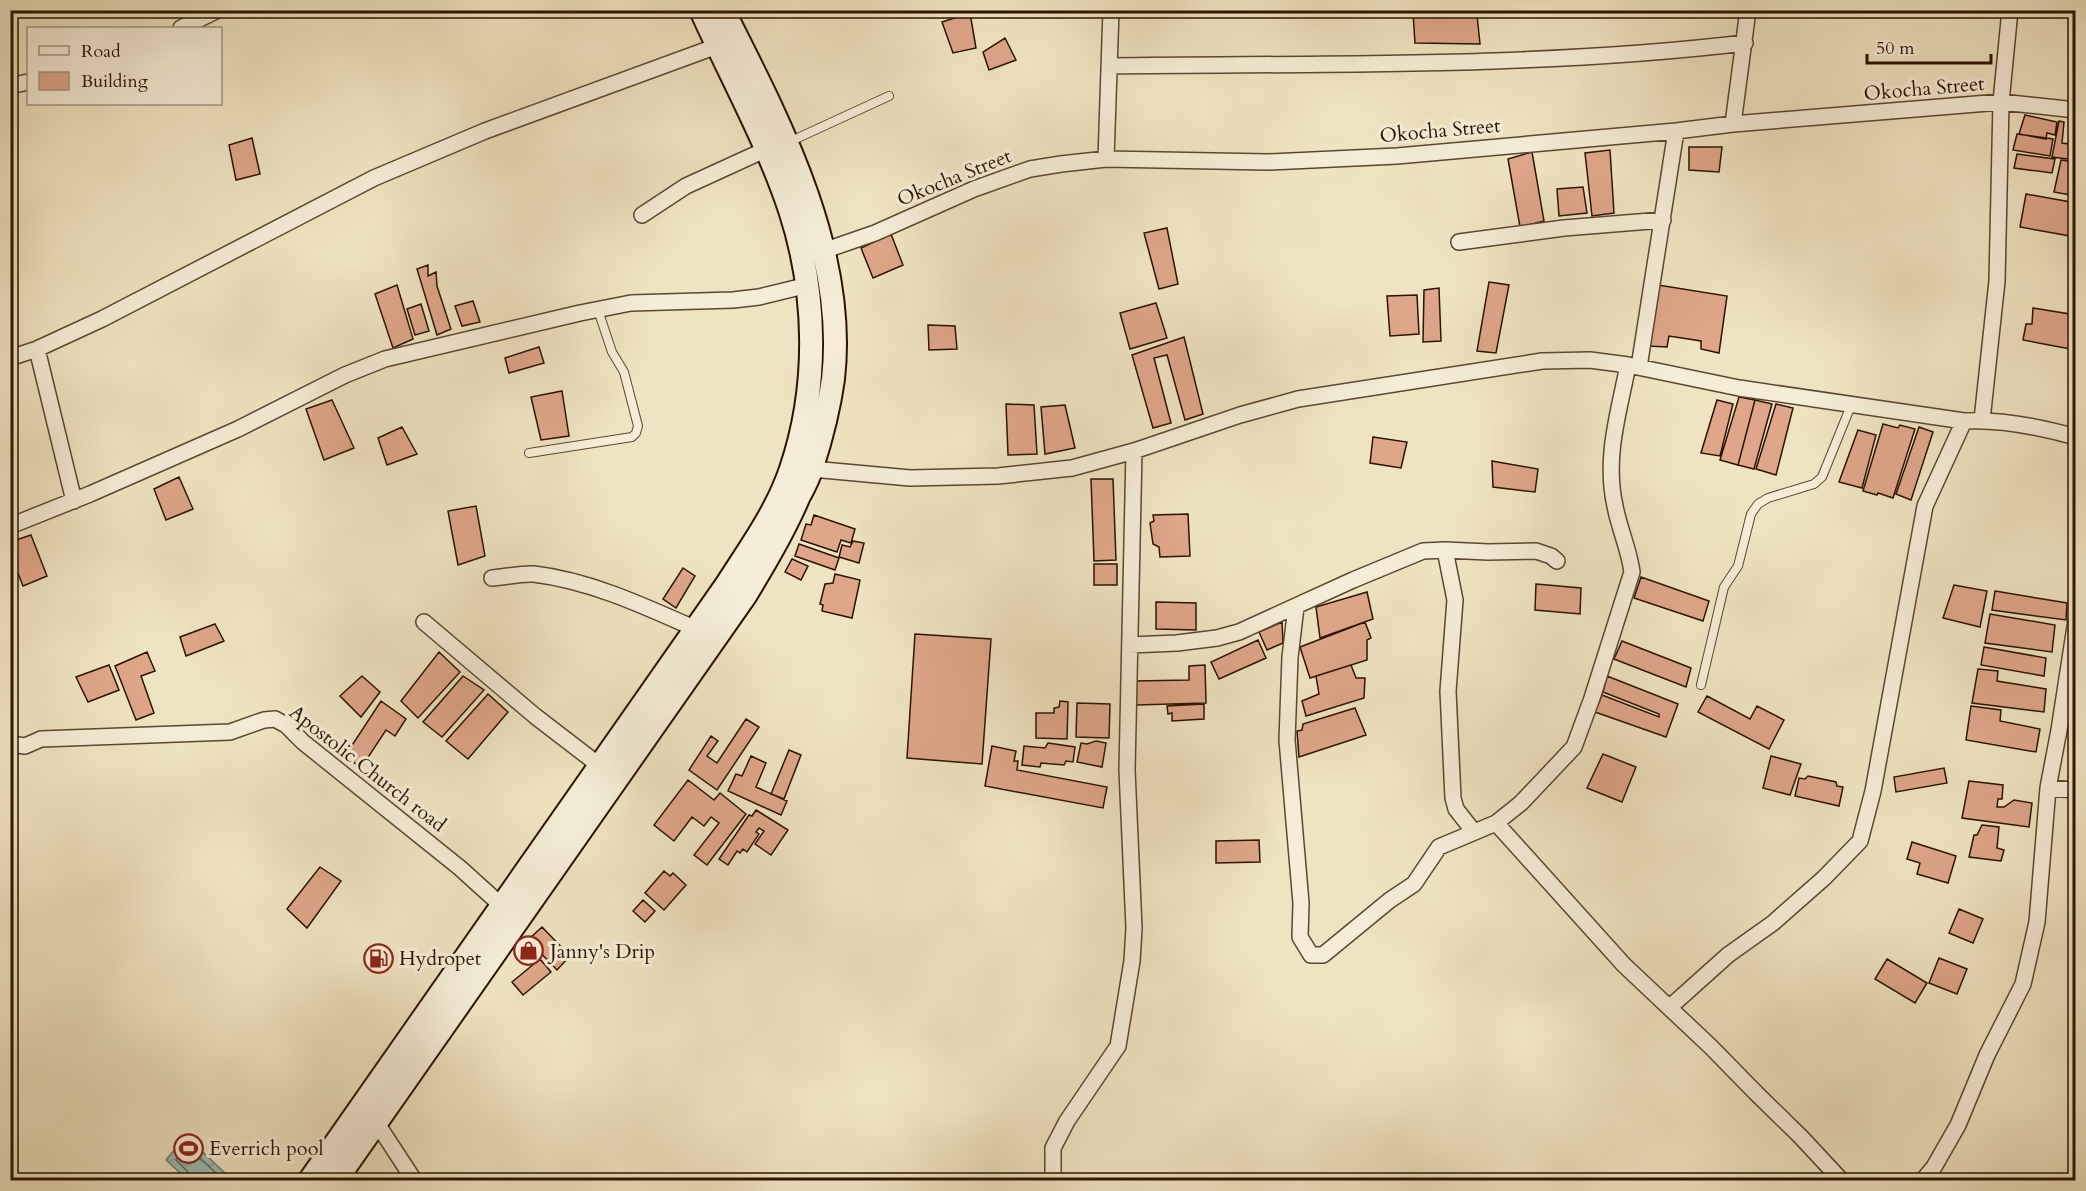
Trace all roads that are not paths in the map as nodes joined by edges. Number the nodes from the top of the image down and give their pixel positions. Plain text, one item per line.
1 (218, 10) edge
2 (701, 10) edge
3 (723, 10) edge
4 (1111, 10) edge
5 (1748, 10) edge
6 (2010, 10) edge
7 (183, 27) edge
8 (1745, 43) junction
9 (717, 46) junction
10 (1110, 66) junction
11 (27, 82) edge
12 (10, 86) edge
13 (889, 96) dead end
14 (2001, 102) junction
15 (2076, 110) edge
16 (1733, 124) junction
17 (1676, 131) junction
18 (777, 146) junction
19 (1106, 159) junction
20 (642, 215) dead end
21 (1663, 220) junction
22 (1459, 243) dead end
23 (822, 251) junction
24 (808, 285) junction
25 (598, 310) junction
26 (37, 349) junction
27 (10, 358) edge
28 (1633, 366) junction
29 (1852, 403) junction
30 (1982, 420) junction
31 (1964, 421) junction
32 (2076, 437) edge
33 (1134, 452) junction
34 (529, 453) dead end
35 (812, 469) junction
36 (74, 501) junction
37 (10, 526) edge
38 (1445, 550) junction
39 (1557, 561) dead end
40 (492, 578) dead end
41 (1296, 607) junction
42 (2076, 620) edge
43 (424, 622) dead end
44 (696, 629) junction
45 (1130, 645) junction
46 (1701, 685) dead end
47 (10, 744) edge
48 (600, 766) junction
49 (2048, 788) junction
50 (2076, 790) edge
51 (1496, 823) junction
52 (1474, 832) junction
53 (502, 906) junction
54 (1670, 1007) junction
55 (376, 1122) junction
56 (309, 1180) edge
57 (336, 1180) edge
58 (414, 1180) edge
59 (1053, 1180) edge
60 (1841, 1180) edge
61 (1923, 1180) edge

1 - 7 street
2 - 9 main road
3 - 18 main road
4 - 10 street
5 - 8 street
6 - 14 street
8 - 10 street
8 - 16 street
9 - 18 main road
9 - 26 street
10 - 19 street
11 - 12 street
13 - 18 lane
14 - 15 street, Okocha Street
14 - 16 street, Okocha Street
14 - 30 street
16 - 17 street, Okocha Street
17 - 19 street, Okocha Street
17 - 21 street
18 - 20 street
18 - 23 main road
18 - 24 main road
19 - 23 street, Okocha Street
21 - 22 street
21 - 28 street
23 - 35 main road
24 - 25 street
24 - 44 main road
25 - 34 lane
25 - 36 street
26 - 27 street
26 - 36 street
28 - 29 street
28 - 33 street
28 - 51 street
29 - 31 street
29 - 46 lane
30 - 31 street
30 - 32 street
31 - 54 street
33 - 35 street
33 - 45 street
35 - 55 main road
36 - 37 street
38 - 39 street
38 - 41 street
38 - 52 street
40 - 44 street
41 - 45 street
41 - 52 street
42 - 49 street
43 - 48 street
44 - 48 main road
45 - 59 street
47 - 53 street, Apostolic Church road
48 - 53 main road
49 - 50 street
49 - 61 street
51 - 52 street
51 - 54 street
53 - 56 main road
54 - 60 street
55 - 57 main road
55 - 58 street

